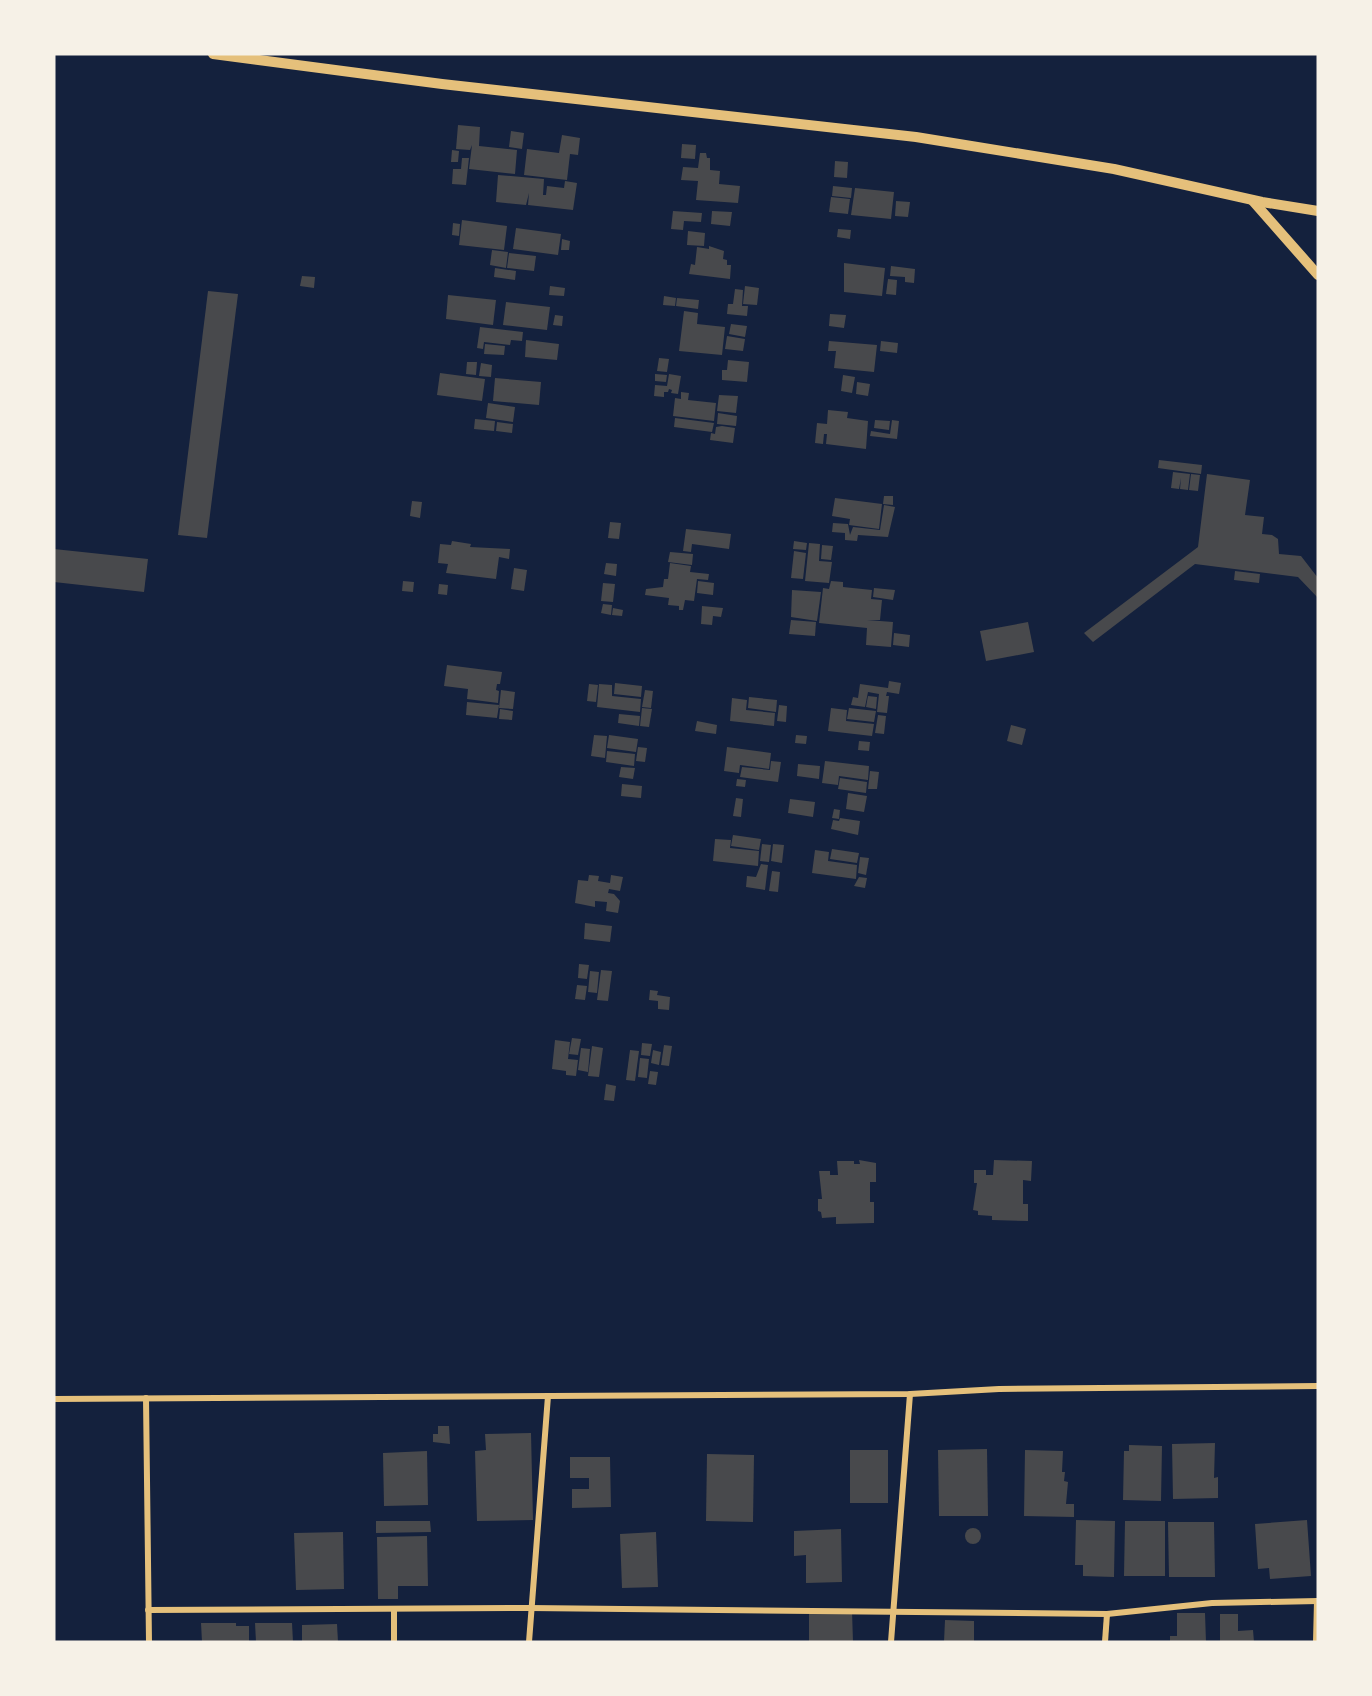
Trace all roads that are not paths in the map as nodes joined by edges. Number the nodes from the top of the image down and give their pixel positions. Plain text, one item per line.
1 (213, 54) edge
2 (1252, 200) junction
3 (1318, 211) edge
4 (1318, 275) edge
5 (1318, 1386) edge
6 (910, 1394) junction
7 (548, 1396) junction
8 (146, 1398) junction
9 (54, 1399) edge
10 (1318, 1601) edge
11 (530, 1608) junction
12 (394, 1609) junction
13 (148, 1610) junction
14 (894, 1610) junction
15 (1107, 1614) junction
16 (149, 1642) edge
17 (394, 1642) edge
18 (529, 1642) edge
19 (891, 1642) edge
20 (1105, 1642) edge
21 (1316, 1642) edge

1 - 2 street
2 - 3 street
2 - 4 street
5 - 6 street
6 - 7 street
6 - 14 street
7 - 8 street
7 - 11 street
8 - 9 street
8 - 13 street
10 - 15 street
10 - 21 street
11 - 12 street
11 - 14 street
11 - 18 street
12 - 13 street
12 - 17 street
13 - 16 street
14 - 15 street
14 - 19 street
15 - 20 street

